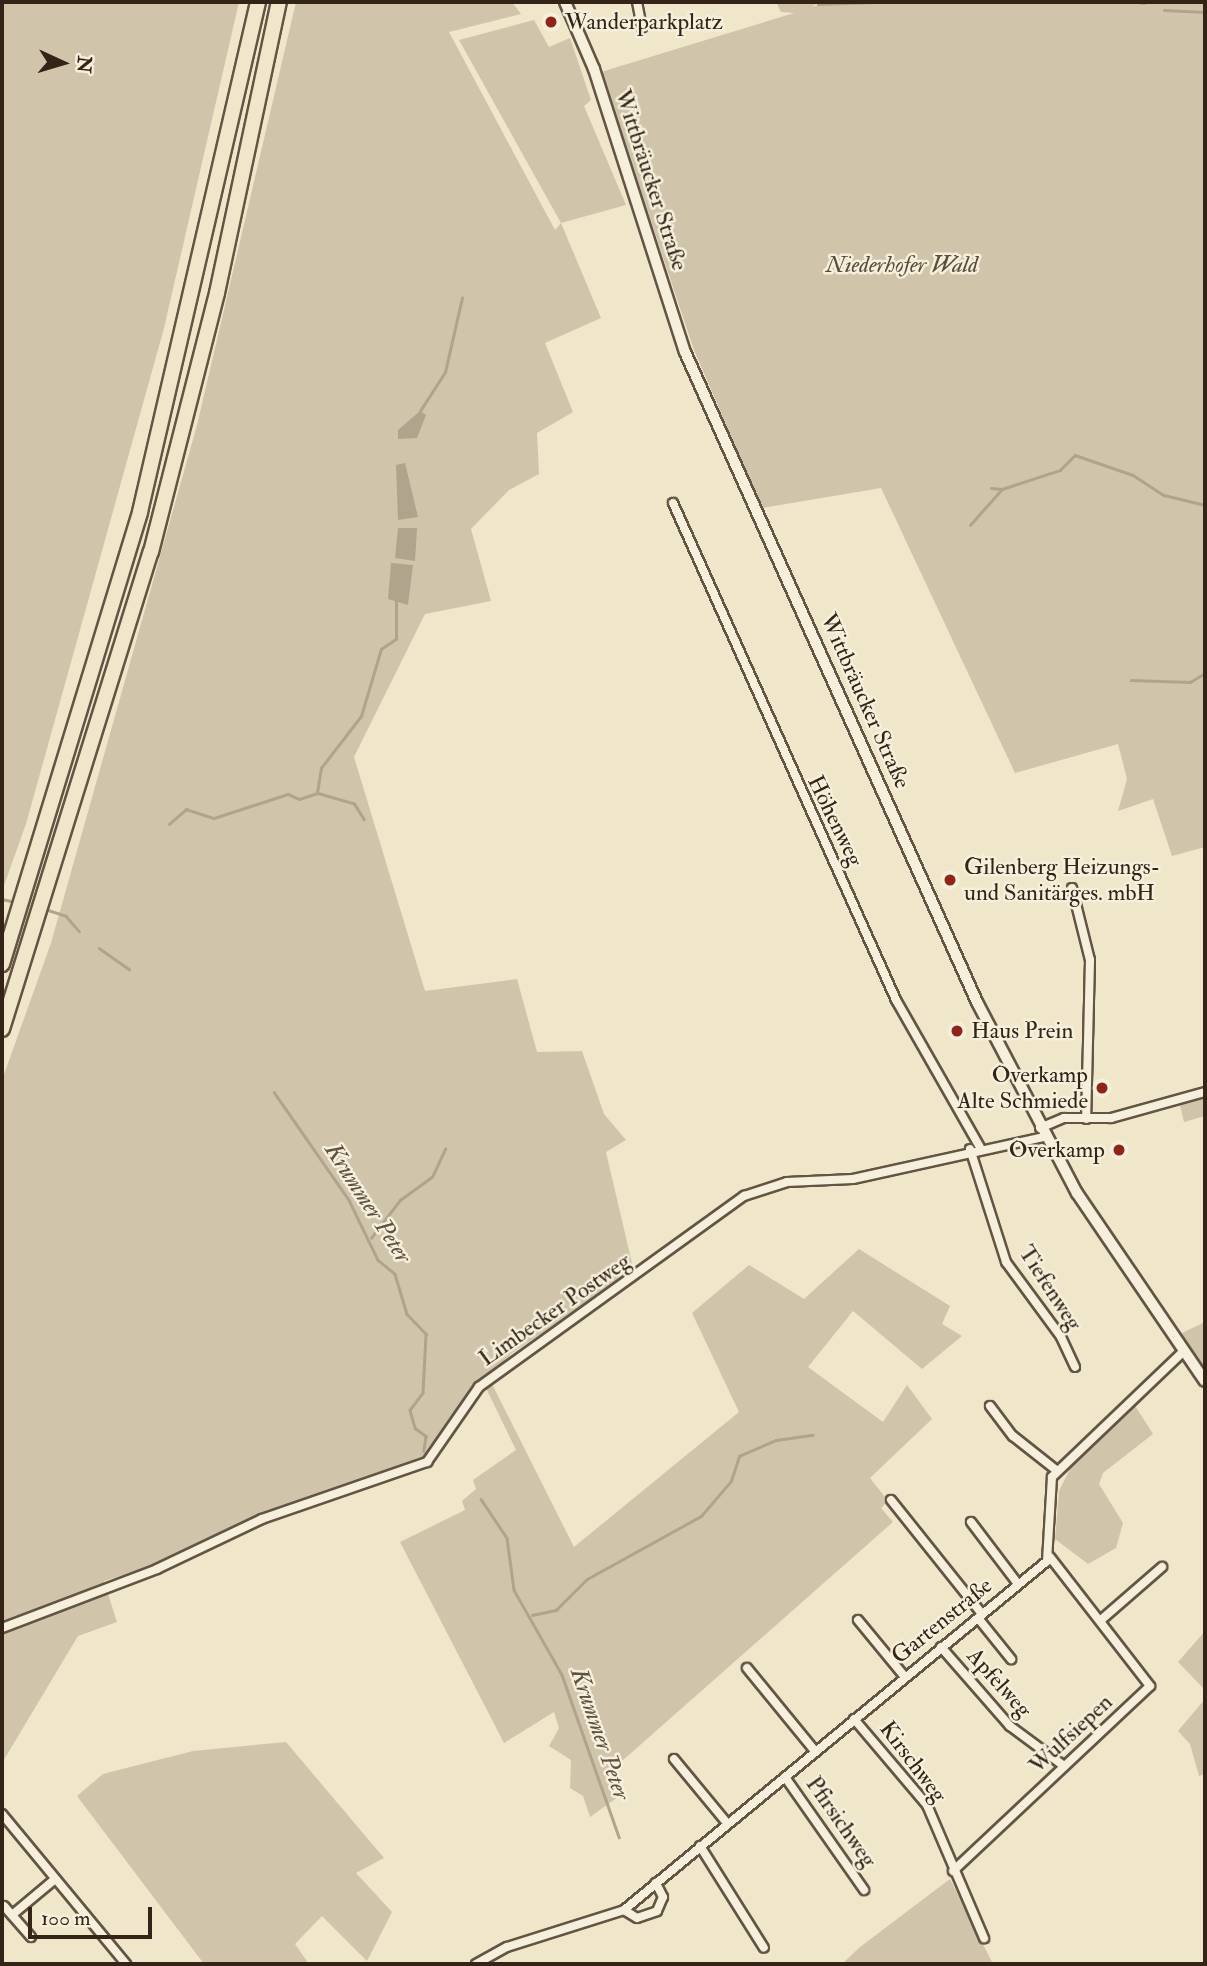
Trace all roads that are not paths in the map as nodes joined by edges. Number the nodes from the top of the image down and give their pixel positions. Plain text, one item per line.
1 (258, 2) edge
2 (279, 2) edge
3 (565, 2) edge
4 (637, 2) edge
5 (642, 28) dead end
6 (673, 503) dead end
7 (1072, 888) dead end
8 (2, 964) edge
9 (2, 1029) edge
10 (1205, 1092) edge
11 (1086, 1119) junction
12 (1042, 1133) junction
13 (980, 1147) junction
14 (970, 1149) junction
15 (1184, 1351) junction
16 (1075, 1367) dead end
17 (1205, 1381) edge
18 (990, 1406) dead end
19 (1056, 1469) junction
20 (891, 1500) dead end
21 (971, 1522) dead end
22 (1050, 1557) junction
23 (1162, 1567) dead end
24 (1018, 1584) junction
25 (980, 1616) junction
26 (858, 1620) dead end
27 (1101, 1620) junction
28 (2, 1628) edge
29 (941, 1647) junction
30 (1011, 1659) dead end
31 (747, 1668) dead end
32 (905, 1676) junction
33 (854, 1718) junction
34 (815, 1751) junction
35 (674, 1759) dead end
36 (1064, 1766) junction
37 (785, 1777) junction
38 (2, 1814) edge
39 (727, 1823) junction
40 (700, 1846) junction
41 (953, 1871) junction
42 (55, 1879) junction
43 (656, 1883) junction
44 (864, 1890) dead end
45 (4, 1906) dead end
46 (624, 1910) junction
47 (12, 1915) junction
48 (31, 1937) dead end
49 (984, 1938) dead end
50 (764, 1948) dead end
51 (126, 1964) edge
52 (476, 1964) edge

1 - 8 highway
2 - 9 highway
3 - 12 main road, Wittbräucker Straße
4 - 5 street
6 - 13 street, Höhenweg
7 - 11 street
10 - 11 street, Limbecker Postweg
11 - 12 street, Limbecker Postweg
12 - 13 street, Limbecker Postweg
12 - 15 main road, Wittbräucker Straße
13 - 14 street, Limbecker Postweg
14 - 16 street, Tiefenweg
14 - 28 street, Limbecker Postweg
15 - 17 main road, Wittbräucker Straße
15 - 19 street
18 - 19 street
19 - 22 street
20 - 25 street
21 - 24 street
22 - 24 street, Gartenstraße
22 - 27 street, Wulfsiepen
23 - 27 street
24 - 25 street, Gartenstraße
25 - 29 street, Gartenstraße
25 - 30 street
26 - 32 street
27 - 36 street, Wulfsiepen
29 - 32 street, Gartenstraße
29 - 36 street, Apfelweg
31 - 34 street
32 - 33 street, Gartenstraße
33 - 34 street, Gartenstraße
33 - 41 street, Kirschweg
34 - 37 street, Gartenstraße
35 - 39 street
36 - 41 street, Wulfsiepen
37 - 39 street, Gartenstraße
37 - 44 street, Pfirsichweg
38 - 42 street
39 - 40 street, Gartenstraße
40 - 43 street, Gartenstraße
40 - 50 street
41 - 49 street
42 - 47 street
42 - 51 street
43 - 46 street, Gartenstraße
43 - 46 street, Gartenstraße
45 - 47 street
46 - 52 street, Gartenstraße
47 - 48 street

